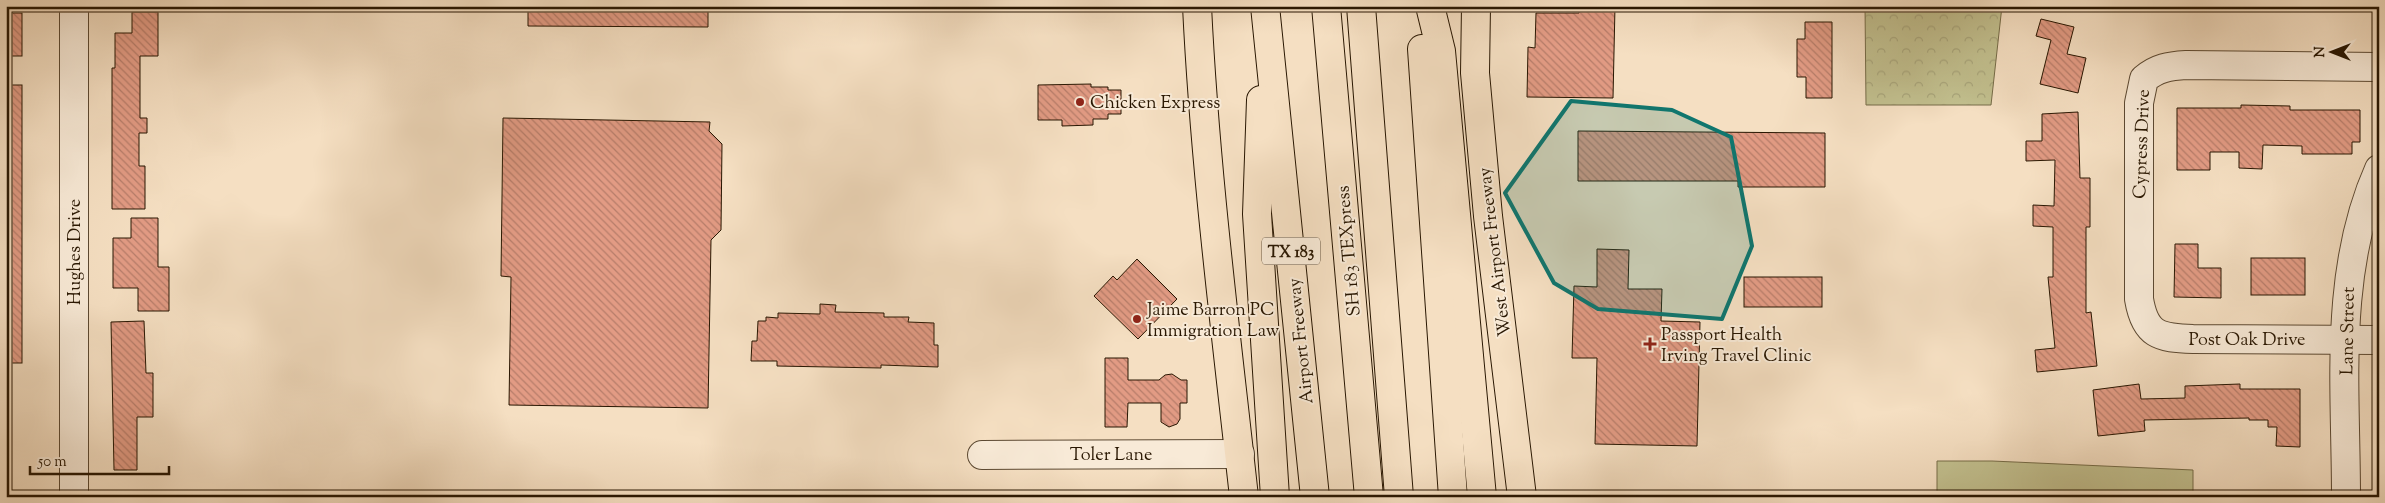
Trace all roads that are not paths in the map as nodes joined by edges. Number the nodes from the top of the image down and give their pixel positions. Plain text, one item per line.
1 (74, 6) edge
2 (1197, 6) edge
3 (1264, 6) edge
4 (1326, 6) edge
5 (1361, 6) edge
6 (1419, 6) edge
7 (1430, 6) edge
8 (1476, 6) edge
9 (2379, 67) edge
10 (2379, 170) edge
11 (2139, 299) joint
12 (2346, 340) junction
13 (2379, 340) edge
14 (1240, 454) junction
15 (982, 455) dead end
16 (74, 497) edge
17 (1244, 497) edge
18 (1275, 497) edge
19 (1315, 497) edge
20 (1369, 497) edge
21 (1399, 497) edge
22 (1453, 497) edge
23 (1482, 497) edge
24 (1522, 497) edge
25 (2346, 497) edge

1 - 16 street, Hughes Drive
2 - 14 main road
3 - 18 main road
3 - 19 main road, Airport Freeway / TX 183
4 - 20 main road, SH 183 TEXpress
5 - 21 main road, SH 183 TEXpress
6 - 22 main road
7 - 23 main road
8 - 24 main road, West Airport Freeway
9 - 11 street, Cypress Drive
10 - 12 street, Lane Street
11 - 12 street, Post Oak Drive
12 - 13 street, Post Oak Drive
12 - 25 street, Lane Street
14 - 15 street, Toler Lane
14 - 17 main road

